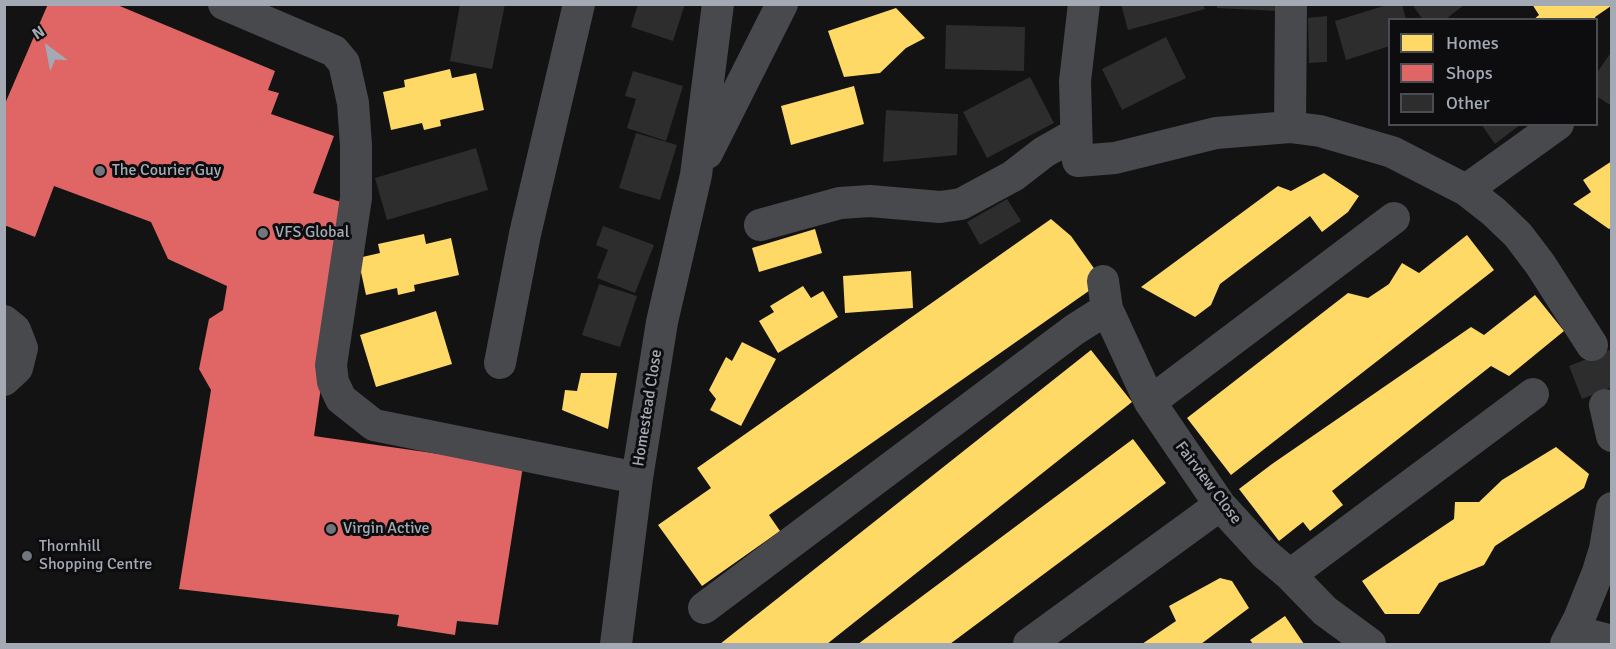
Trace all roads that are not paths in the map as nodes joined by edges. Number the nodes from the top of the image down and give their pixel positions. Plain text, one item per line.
1 (224, 4) edge
2 (579, 4) edge
3 (718, 4) edge
4 (782, 4) edge
5 (1084, 4) edge
6 (1291, 4) edge
7 (1555, 126) edge
8 (1290, 127) junction
9 (1078, 158) junction
10 (696, 175) junction
11 (1466, 190) junction
12 (1394, 218) dead end
13 (760, 225) dead end
14 (4, 321) edge
15 (1592, 345) dead end
16 (500, 363) dead end
17 (4, 380) edge
18 (1533, 394) dead end
19 (1150, 402) junction
20 (636, 478) junction
21 (1220, 505) junction
22 (1611, 508) edge
23 (1290, 575) junction
24 (704, 608) dead end
25 (1570, 638) edge
26 (1611, 641) edge
27 (616, 645) edge
28 (1029, 645) edge
29 (1370, 645) edge

1 - 20 street
2 - 16 street
3 - 10 street, Homestead Close
4 - 10 street, Homestead Close
5 - 9 street
6 - 8 street
7 - 11 street
8 - 9 street
8 - 11 street
9 - 13 street
10 - 20 street, Homestead Close
11 - 15 street
12 - 19 street
14 - 17 street
18 - 23 street
19 - 21 street, Fairview Close
19 - 24 street, Fairview Close
20 - 27 street, Homestead Close
21 - 23 street, Fairview Close
21 - 28 street
22 - 25 street
23 - 29 street, Fairview Close
25 - 26 street

